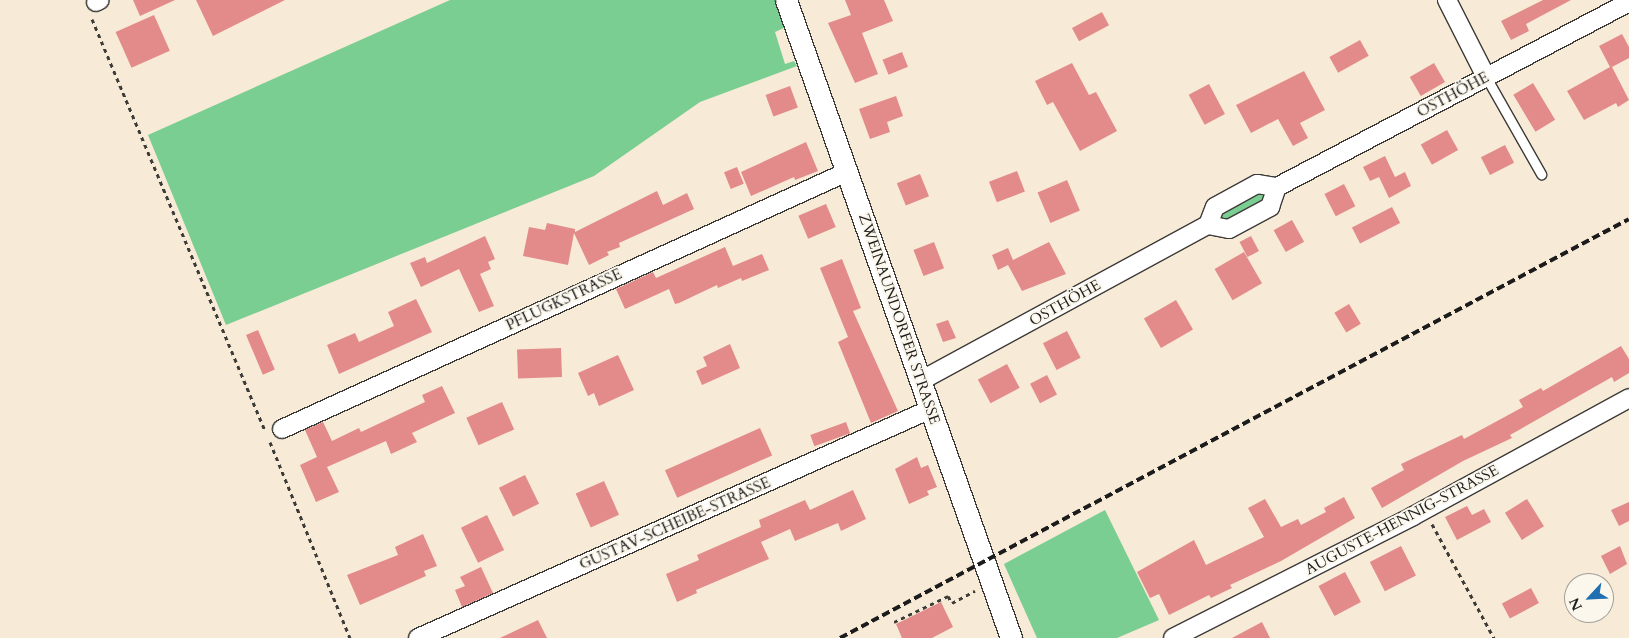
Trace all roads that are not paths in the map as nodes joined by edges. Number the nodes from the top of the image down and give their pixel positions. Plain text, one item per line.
1 (786, 0) edge
2 (1448, 0) edge
3 (1629, 2) edge
4 (1486, 77) junction
5 (847, 172) junction
6 (1541, 174) dead end
7 (1277, 187) junction
8 (1208, 225) junction
9 (922, 380) junction
10 (1629, 398) edge
11 (931, 409) junction
12 (275, 433) road end
13 (418, 638) edge
14 (1011, 638) edge
15 (1172, 638) edge

1 - 5 street, ZWEINAUNDORFER STRASSE
2 - 4 street
3 - 4 street, OSTHÖHE
4 - 6 lane
4 - 7 street, OSTHÖHE
5 - 9 street, ZWEINAUNDORFER STRASSE
5 - 12 street, PFLUGKSTRASSE
7 - 8 street, OSTHÖHE
7 - 8 street
8 - 9 street, OSTHÖHE
9 - 11 street, ZWEINAUNDORFER STRASSE
10 - 15 street, AUGUSTE-HENNIG-STRASSE
11 - 13 street, GUSTAV-SCHEIBE-STRASSE
11 - 14 street, ZWEINAUNDORFER STRASSE

